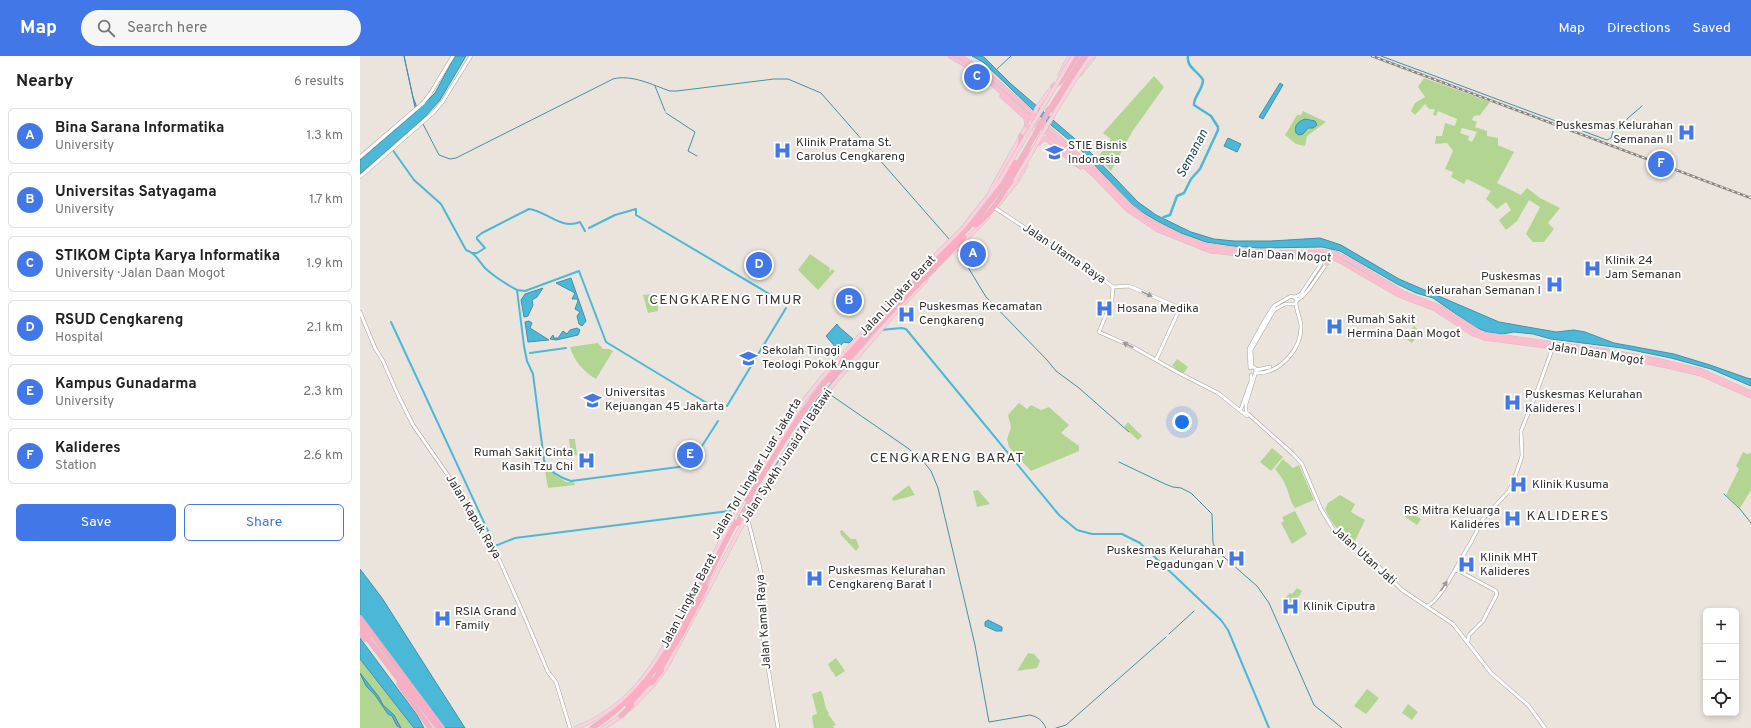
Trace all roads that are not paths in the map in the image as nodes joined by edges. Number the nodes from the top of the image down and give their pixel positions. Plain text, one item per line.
1 (453, 56) edge
2 (471, 56) edge
3 (950, 56) edge
4 (960, 56) edge
5 (1070, 56) edge
6 (1074, 56) edge
7 (1077, 56) edge
8 (1081, 56) edge
9 (1086, 56) edge
10 (1091, 56) edge
11 (1094, 56) edge
12 (1055, 86) junction
13 (996, 87) junction
14 (1064, 91) junction
15 (1064, 100) junction
16 (1007, 102) junction
17 (1012, 102) junction
18 (1040, 104) junction
19 (1048, 110) junction
20 (1057, 112) junction
21 (1033, 117) junction
22 (1026, 128) junction
23 (1047, 129) junction
24 (1021, 136) junction
25 (1038, 144) junction
26 (360, 157) edge
27 (1086, 168) junction
28 (1012, 172) junction
29 (360, 177) edge
30 (990, 193) junction
31 (1000, 202) junction
32 (995, 208) junction
33 (976, 225) junction
34 (1160, 229) junction
35 (961, 237) junction
36 (954, 245) junction
37 (1321, 254) junction
38 (1336, 258) junction
39 (1326, 264) junction
40 (1318, 273) junction
41 (1368, 274) junction
42 (1113, 287) junction
43 (1289, 298) junction
44 (1295, 302) junction
45 (1289, 303) junction
46 (360, 312) edge
47 (1099, 332) joint
48 (1485, 337) junction
49 (1573, 346) junction
50 (1551, 348) junction
51 (1609, 353) junction
52 (1157, 360) junction
53 (1283, 364) junction
54 (1251, 367) junction
55 (1254, 373) junction
56 (1260, 373) junction
57 (1253, 383) junction
58 (1751, 392) edge
59 (1751, 396) edge
60 (1240, 408) junction
61 (1289, 452) junction
62 (764, 490) junction
63 (746, 500) junction
64 (736, 513) junction
65 (747, 516) junction
66 (734, 518) junction
67 (741, 522) junction
68 (734, 541) junction
69 (718, 557) junction
70 (1458, 566) junction
71 (712, 567) junction
72 (1455, 570) junction
73 (1467, 575) junction
74 (706, 580) junction
75 (1434, 602) junction
76 (1427, 606) junction
77 (1435, 611) junction
78 (360, 618) edge
79 (360, 624) edge
80 (360, 628) edge
81 (360, 632) edge
82 (675, 635) junction
83 (1469, 635) junction
84 (1463, 636) junction
85 (1468, 643) junction
86 (620, 703) junction
87 (621, 712) junction
88 (592, 722) junction
89 (583, 725) junction
90 (429, 728) edge
91 (435, 728) edge
92 (438, 728) edge
93 (442, 728) edge
94 (570, 728) edge
95 (576, 728) edge
96 (588, 728) edge
97 (592, 728) edge
98 (598, 728) edge
99 (603, 728) edge
100 (778, 728) edge
101 (1545, 728) edge

1 - 26 main road
2 - 29 main road
3 - 13 highway, Jalan Daan Mogot
4 - 21 highway, Jalan Daan Mogot
5 - 12 main road
6 - 30 main road, Jalan Lingkar Barat, bridge
7 - 12 highway, bridge
8 - 28 highway, Jalan Tol Lingkar Luar Jakarta, bridge
9 - 14 highway, bridge
9 - 28 highway, Jalan Tol Lingkar Luar Jakarta, bridge
10 - 31 main road, bridge
11 - 15 main road
12 - 18 main road
13 - 16 highway
13 - 17 highway, Jalan Daan Mogot
14 - 15 highway
14 - 19 highway
15 - 20 main road
16 - 17 highway
16 - 22 highway
17 - 21 highway, Jalan Daan Mogot
18 - 19 main road
18 - 21 main road
19 - 20 main road
20 - 23 main road, bridge
21 - 23 highway, Jalan Daan Mogot
22 - 24 main road, Jalan Lingkar Barat
22 - 25 main road
23 - 27 highway, Jalan Daan Mogot
23 - 34 highway, Jalan Daan Mogot
24 - 30 main road, Jalan Lingkar Barat
24 - 35 highway
25 - 27 highway
25 - 31 main road, Jalan Syekh Junaid Al Batawi
25 - 33 highway
27 - 34 highway, Jalan Daan Mogot
28 - 33 highway, Jalan Tol Lingkar Luar Jakarta
28 - 35 highway, Jalan Tol Lingkar Luar Jakarta
30 - 36 main road, Jalan Lingkar Barat
31 - 32 main road, Jalan Syekh Junaid Al Batawi
32 - 36 main road, Jalan Syekh Junaid Al Batawi
32 - 42 main road, Jalan Utama Raya
33 - 36 highway, Jalan Tol Lingkar Luar Jakarta
34 - 37 highway, Jalan Daan Mogot
35 - 36 highway, Jalan Tol Lingkar Luar Jakarta
36 - 62 main road, Jalan Syekh Junaid Al Batawi
36 - 63 highway, Jalan Tol Lingkar Luar Jakarta
36 - 63 main road, Jalan Lingkar Barat
37 - 38 highway, Jalan Daan Mogot
37 - 39 main road
37 - 40 main road
37 - 41 highway, Jalan Daan Mogot
38 - 39 highway
38 - 41 highway, Jalan Daan Mogot
39 - 40 main road
40 - 44 main road
41 - 48 highway, Jalan Daan Mogot
42 - 47 main road, Jalan Utama Raya
42 -> 52 main road
43 - 44 main road
43 - 45 main road
43 - 54 main road
44 - 45 main road
44 - 53 main road
45 - 54 main road
46 - 94 main road, Jalan Kapuk Raya
52 -> 47 main road, Jalan Utan Jati
48 - 49 highway, Jalan Daan Mogot
48 - 50 highway, Jalan Daan Mogot
49 - 50 highway
49 - 51 highway, Jalan Daan Mogot
50 - 51 highway, Jalan Daan Mogot
50 - 70 main road
51 - 58 highway, Jalan Daan Mogot
51 - 59 highway, Jalan Daan Mogot
52 - 60 main road, Jalan Utan Jati
53 - 55 main road
53 - 56 main road
54 - 55 main road
54 - 55 main road
55 - 56 main road
55 - 57 main road
55 - 60 main road
56 - 57 main road
57 - 61 main road, Jalan Utan Jati
60 - 61 main road, Jalan Utan Jati
61 - 76 main road, Jalan Utan Jati
62 - 63 main road
62 - 65 main road, Jalan Syekh Junaid Al Batawi
63 - 64 main road, Jalan Lingkar Barat
63 - 69 highway, Jalan Tol Lingkar Luar Jakarta, bridge
64 - 66 main road, Jalan Lingkar Barat
64 - 67 main road
65 - 68 main road, Jalan Syekh Junaid Al Batawi
65 - 100 main road, Jalan Kamal Raya
66 - 67 main road
66 - 86 main road, Jalan Lingkar Barat
67 - 68 main road
68 - 87 main road, Jalan Syekh Junaid Al Batawi
69 - 71 highway, Jalan Tol Lingkar Luar Jakarta
69 - 87 highway, Jalan Tol Lingkar Luar Jakarta
70 - 72 main road
70 - 73 main road
71 - 74 highway, Jalan Tol Lingkar Luar Jakarta
71 - 82 highway
72 - 73 main road
75 -> 72 main road
73 - 83 main road
74 - 82 highway
74 - 87 highway, Jalan Tol Lingkar Luar Jakarta
75 - 76 main road
75 - 77 main road
76 - 77 main road, Jalan Utan Jati
77 - 84 main road, Jalan Utan Jati
78 - 93 highway
79 - 92 highway
80 - 91 highway
81 - 90 highway
82 - 86 highway
83 - 84 main road
83 - 85 main road
84 - 85 main road, Jalan Utan Jati
85 - 101 main road, Jalan Utan Jati
86 - 88 main road, Jalan Lingkar Barat
87 - 97 highway, Jalan Tol Lingkar Luar Jakarta
87 - 98 highway, Jalan Tol Lingkar Luar Jakarta
87 - 99 main road, Jalan Syekh Junaid Al Batawi
88 - 89 main road, Jalan Lingkar Barat
88 - 97 main road
89 - 95 main road, Jalan Lingkar Barat
89 - 96 main road

